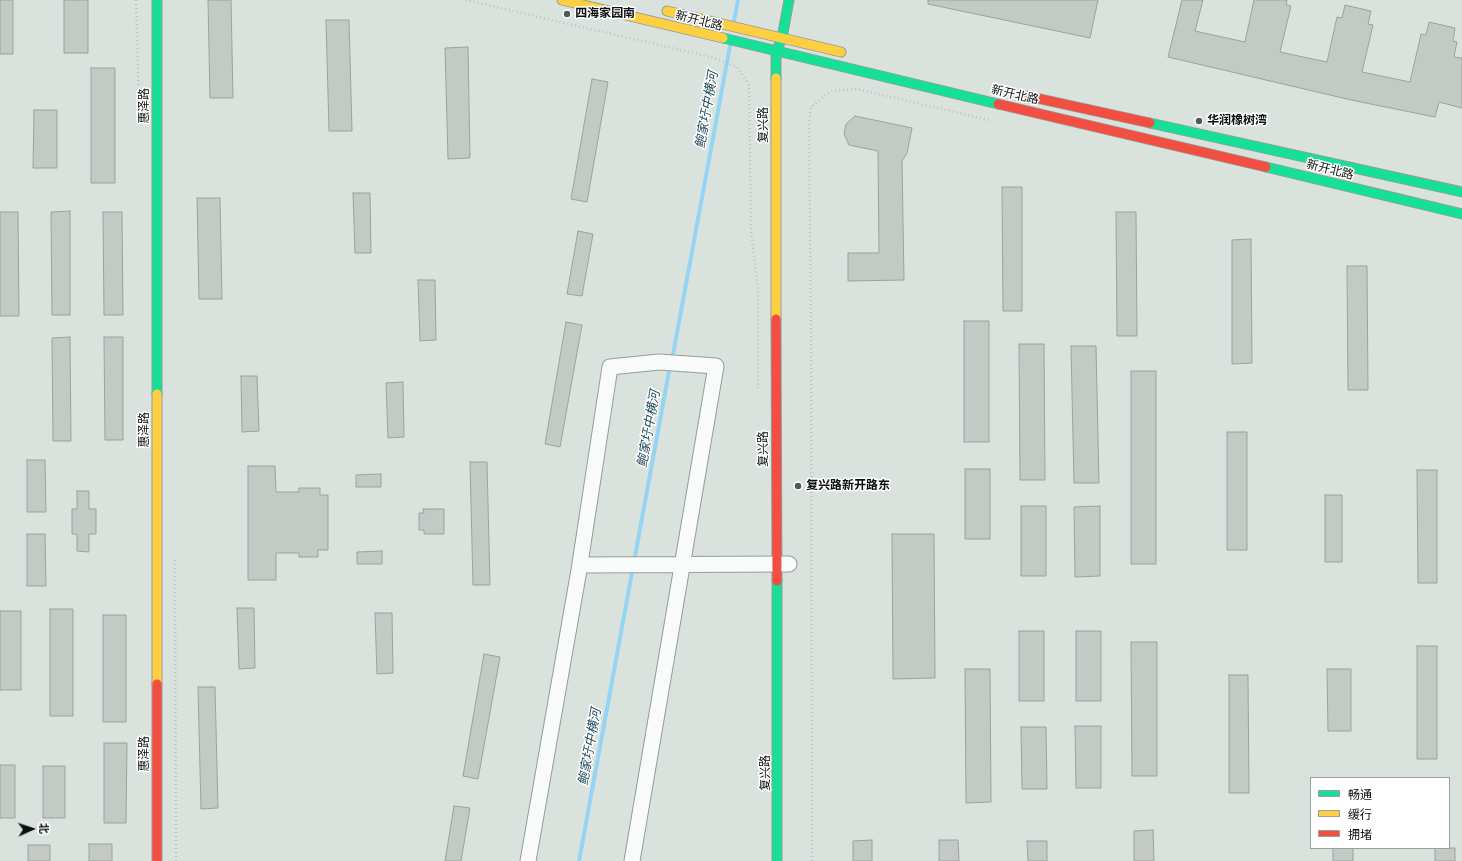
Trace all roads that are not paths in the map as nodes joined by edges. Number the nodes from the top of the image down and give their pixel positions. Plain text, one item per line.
1 (157, 0) edge
2 (562, 0) edge
3 (789, 0) edge
4 (658, 9) dead end
5 (782, 38) junction
6 (776, 52) junction
7 (849, 54) dead end
8 (789, 59) junction
9 (1016, 93) dead end
10 (1462, 192) edge
11 (1462, 214) edge
12 (682, 564) junction
13 (786, 564) junction
14 (580, 565) junction
15 (157, 861) edge
16 (528, 861) edge
17 (632, 861) edge
18 (777, 861) edge

1 - 15 street, 惠泽路
2 - 6 street, 新开北路
3 - 5 street, 复兴路
4 - 5 street, 新开北路
5 - 6 street, 复兴路
5 - 7 street, 新开北路
5 - 8 street
6 - 8 street, 新开北路
6 - 13 street, 复兴路
8 - 11 street, 新开北路
9 - 10 street, 新开北路
12 - 13 street
12 - 14 street
12 - 14 street
12 - 17 street
13 - 18 street, 复兴路
14 - 16 street

